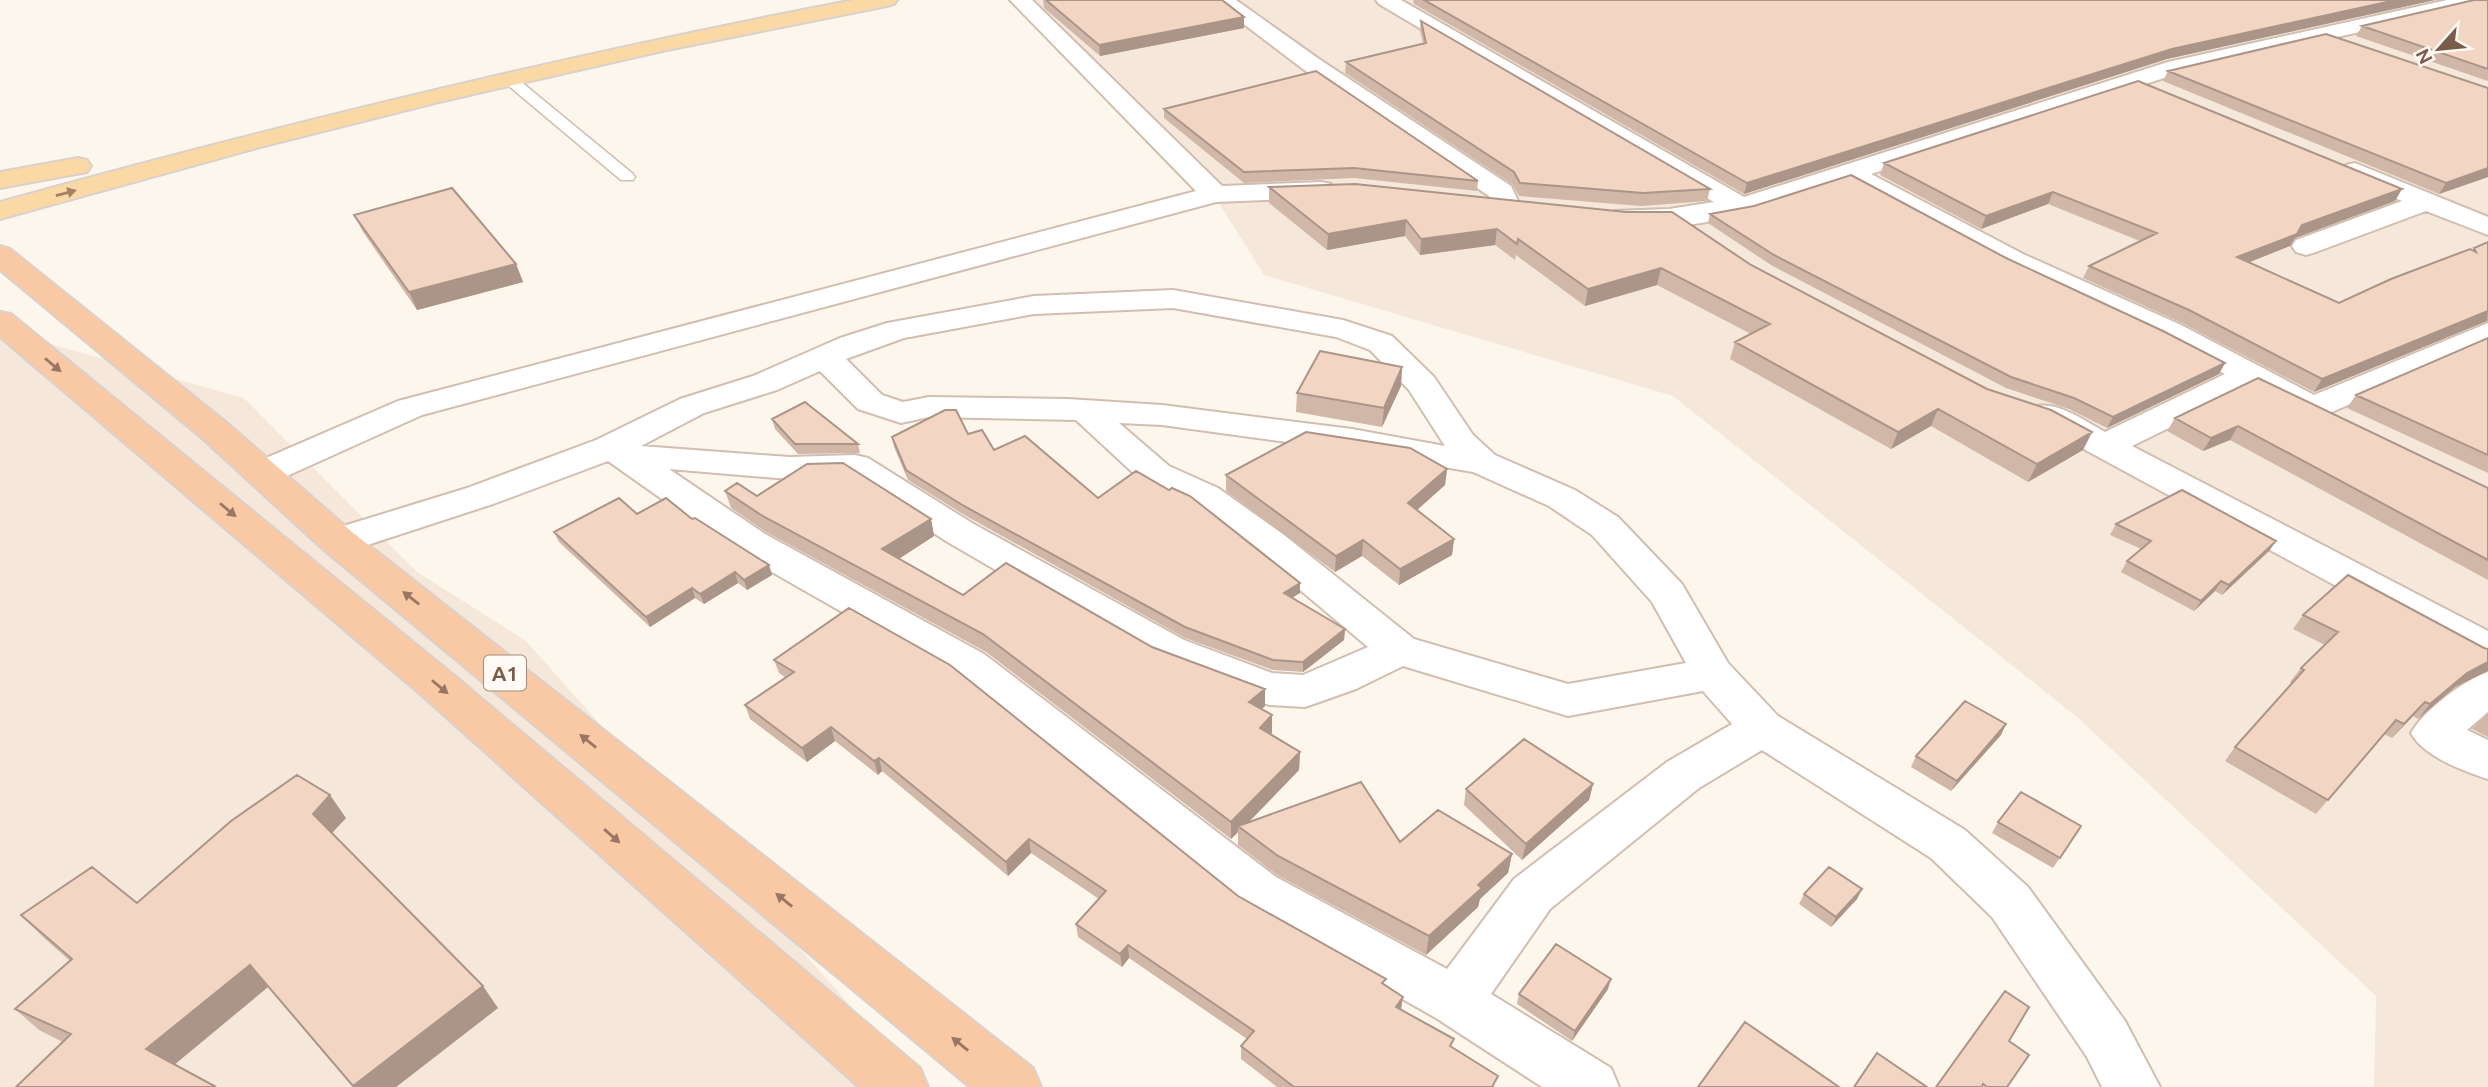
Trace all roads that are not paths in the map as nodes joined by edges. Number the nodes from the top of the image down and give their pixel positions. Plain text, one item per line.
1 (814, 0) edge
2 (887, 0) edge
3 (1020, 0) edge
4 (1222, 0) edge
5 (1386, 0) edge
6 (2454, 1) edge
7 (2319, 33) junction
8 (2358, 47) edge
9 (509, 79) junction
10 (2133, 80) junction
11 (2171, 95) edge
12 (2331, 161) edge
13 (1850, 173) junction
14 (627, 177) dead end
15 (0, 180) edge
16 (1341, 190) edge
17 (1215, 194) junction
18 (1461, 199) edge
19 (2427, 201) junction
20 (1506, 205) junction
21 (1741, 206) junction
22 (1536, 209) edge
23 (0, 211) edge
24 (1598, 214) edge
25 (1675, 217) junction
26 (2488, 227) edge
27 (1717, 245) edge
28 (2306, 246) dead end
29 (0, 256) edge
30 (0, 321) edge
31 (2488, 332) edge
32 (826, 358) junction
33 (2250, 375) junction
34 (2018, 405) edge
35 (2313, 408) junction
36 (1088, 412) junction
37 (2350, 426) edge
38 (2106, 445) junction
39 (617, 451) junction
40 (1482, 463) junction
41 (265, 472) junction
42 (338, 541) junction
43 (2488, 649) edge
44 (1399, 650) junction
45 (1713, 674) junction
46 (2488, 688) edge
47 (1762, 728) junction
48 (2488, 761) edge
49 (629, 774) junction
50 (580, 809) junction
51 (1455, 1001) junction
52 (900, 1087) edge
53 (1013, 1087) edge
54 (1591, 1087) edge
55 (2133, 1087) edge

1 - 15 main road
2 - 9 main road
3 - 17 street
4 - 20 street
5 - 21 street
6 - 7 street
7 - 8 street
7 - 10 street
9 - 14 lane
23 -> 9 main road
10 - 11 street
10 - 13 street
12 - 19 street
13 - 21 street
13 - 33 street
16 - 17 street
17 - 41 street
18 - 20 street
19 - 26 street
19 - 28 street
20 - 22 street
21 - 25 street
24 - 25 street
25 - 27 street
29 - 41 highway, A1
30 -> 50 highway, A1
31 - 35 street
32 - 36 street
32 - 39 street
32 - 40 street
33 - 35 street
33 - 38 street
34 - 38 street
35 - 37 street
36 - 40 street
36 - 44 street
38 - 43 street
39 - 42 street
39 - 44 street
39 - 51 street
40 - 45 street
41 - 42 highway, A1
49 -> 42 highway, A1
44 - 45 street
45 - 47 street
46 - 48 street
47 - 51 street
47 - 55 street
49 - 50 highway
53 -> 49 highway, A1
50 -> 52 highway, A1
51 - 54 street

